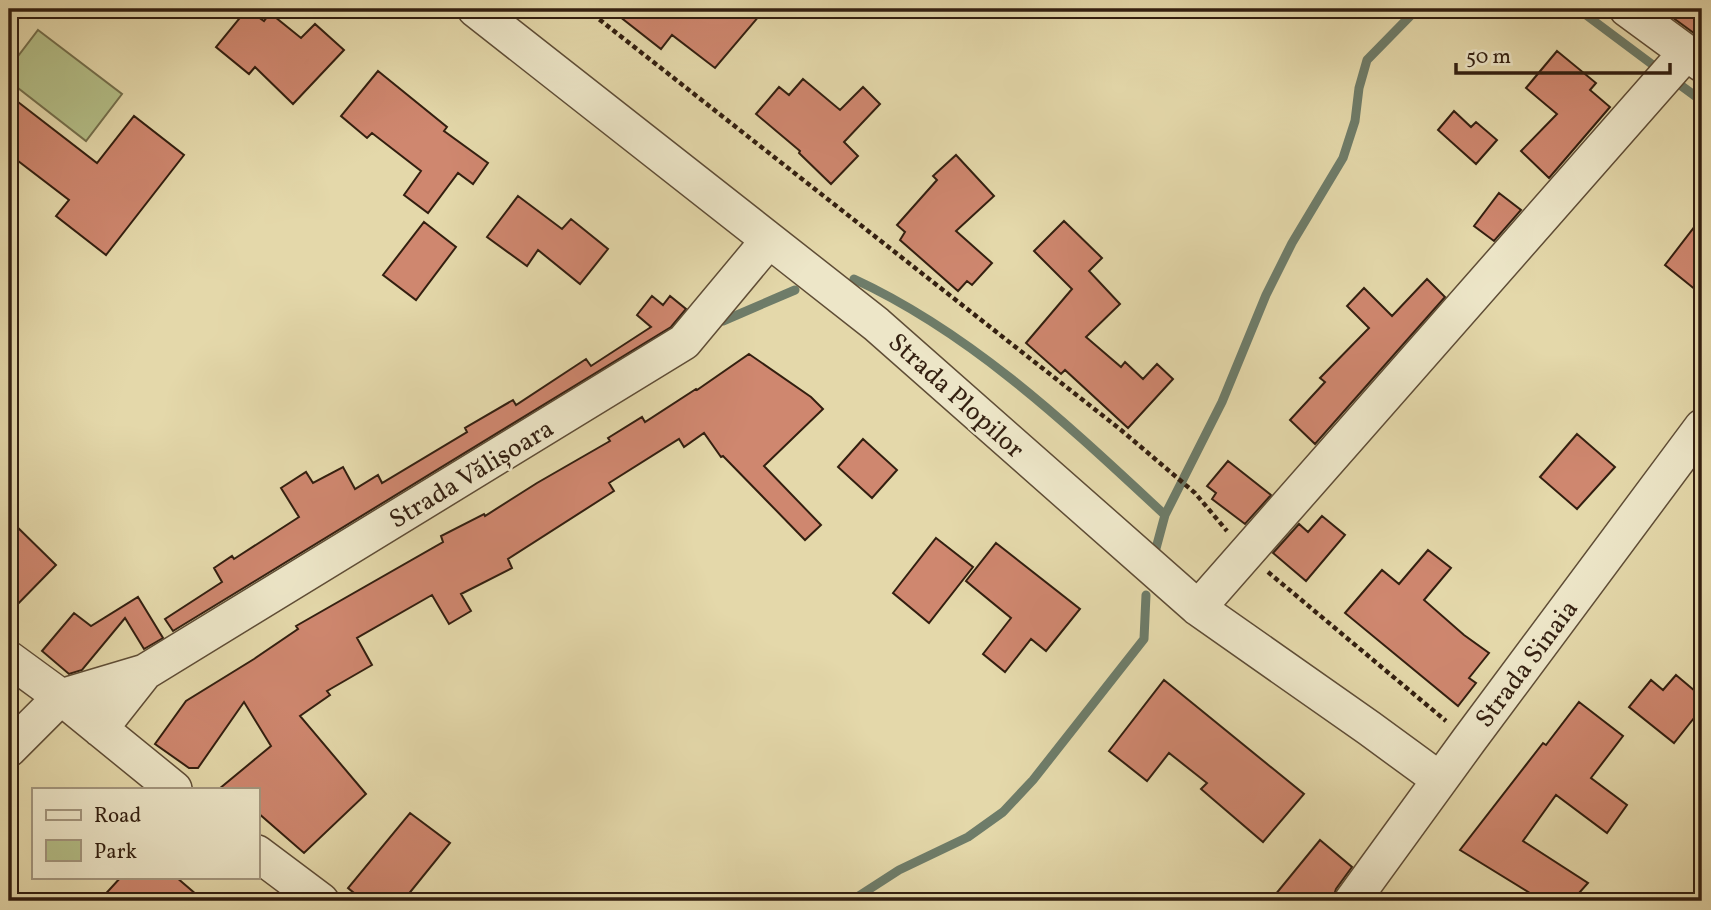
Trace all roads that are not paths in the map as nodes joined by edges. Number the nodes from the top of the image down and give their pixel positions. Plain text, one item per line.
1 (475, 9) edge
2 (1627, 9) edge
3 (1689, 59) edge
4 (769, 240) junction
5 (1702, 427) edge
6 (1198, 608) junction
7 (9, 659) edge
8 (145, 672) junction
9 (81, 713) junction
10 (9, 748) edge
11 (1440, 780) junction
12 (173, 788) edge
13 (259, 854) edge
14 (321, 901) edge
15 (1352, 901) edge

1 - 4 street, Strada Plopilor
2 - 3 street
3 - 6 street
4 - 6 street, Strada Plopilor
4 - 8 street, Strada Vălișoara
5 - 11 street, Strada Sinaia
6 - 11 street, Strada Plopilor
7 - 9 street
8 - 9 street, Strada Vălișoara
8 - 9 street, Strada Vălișoara
9 - 10 street, Strada Vălișoara
9 - 12 street
11 - 15 street, Strada Sinaia
13 - 14 street

